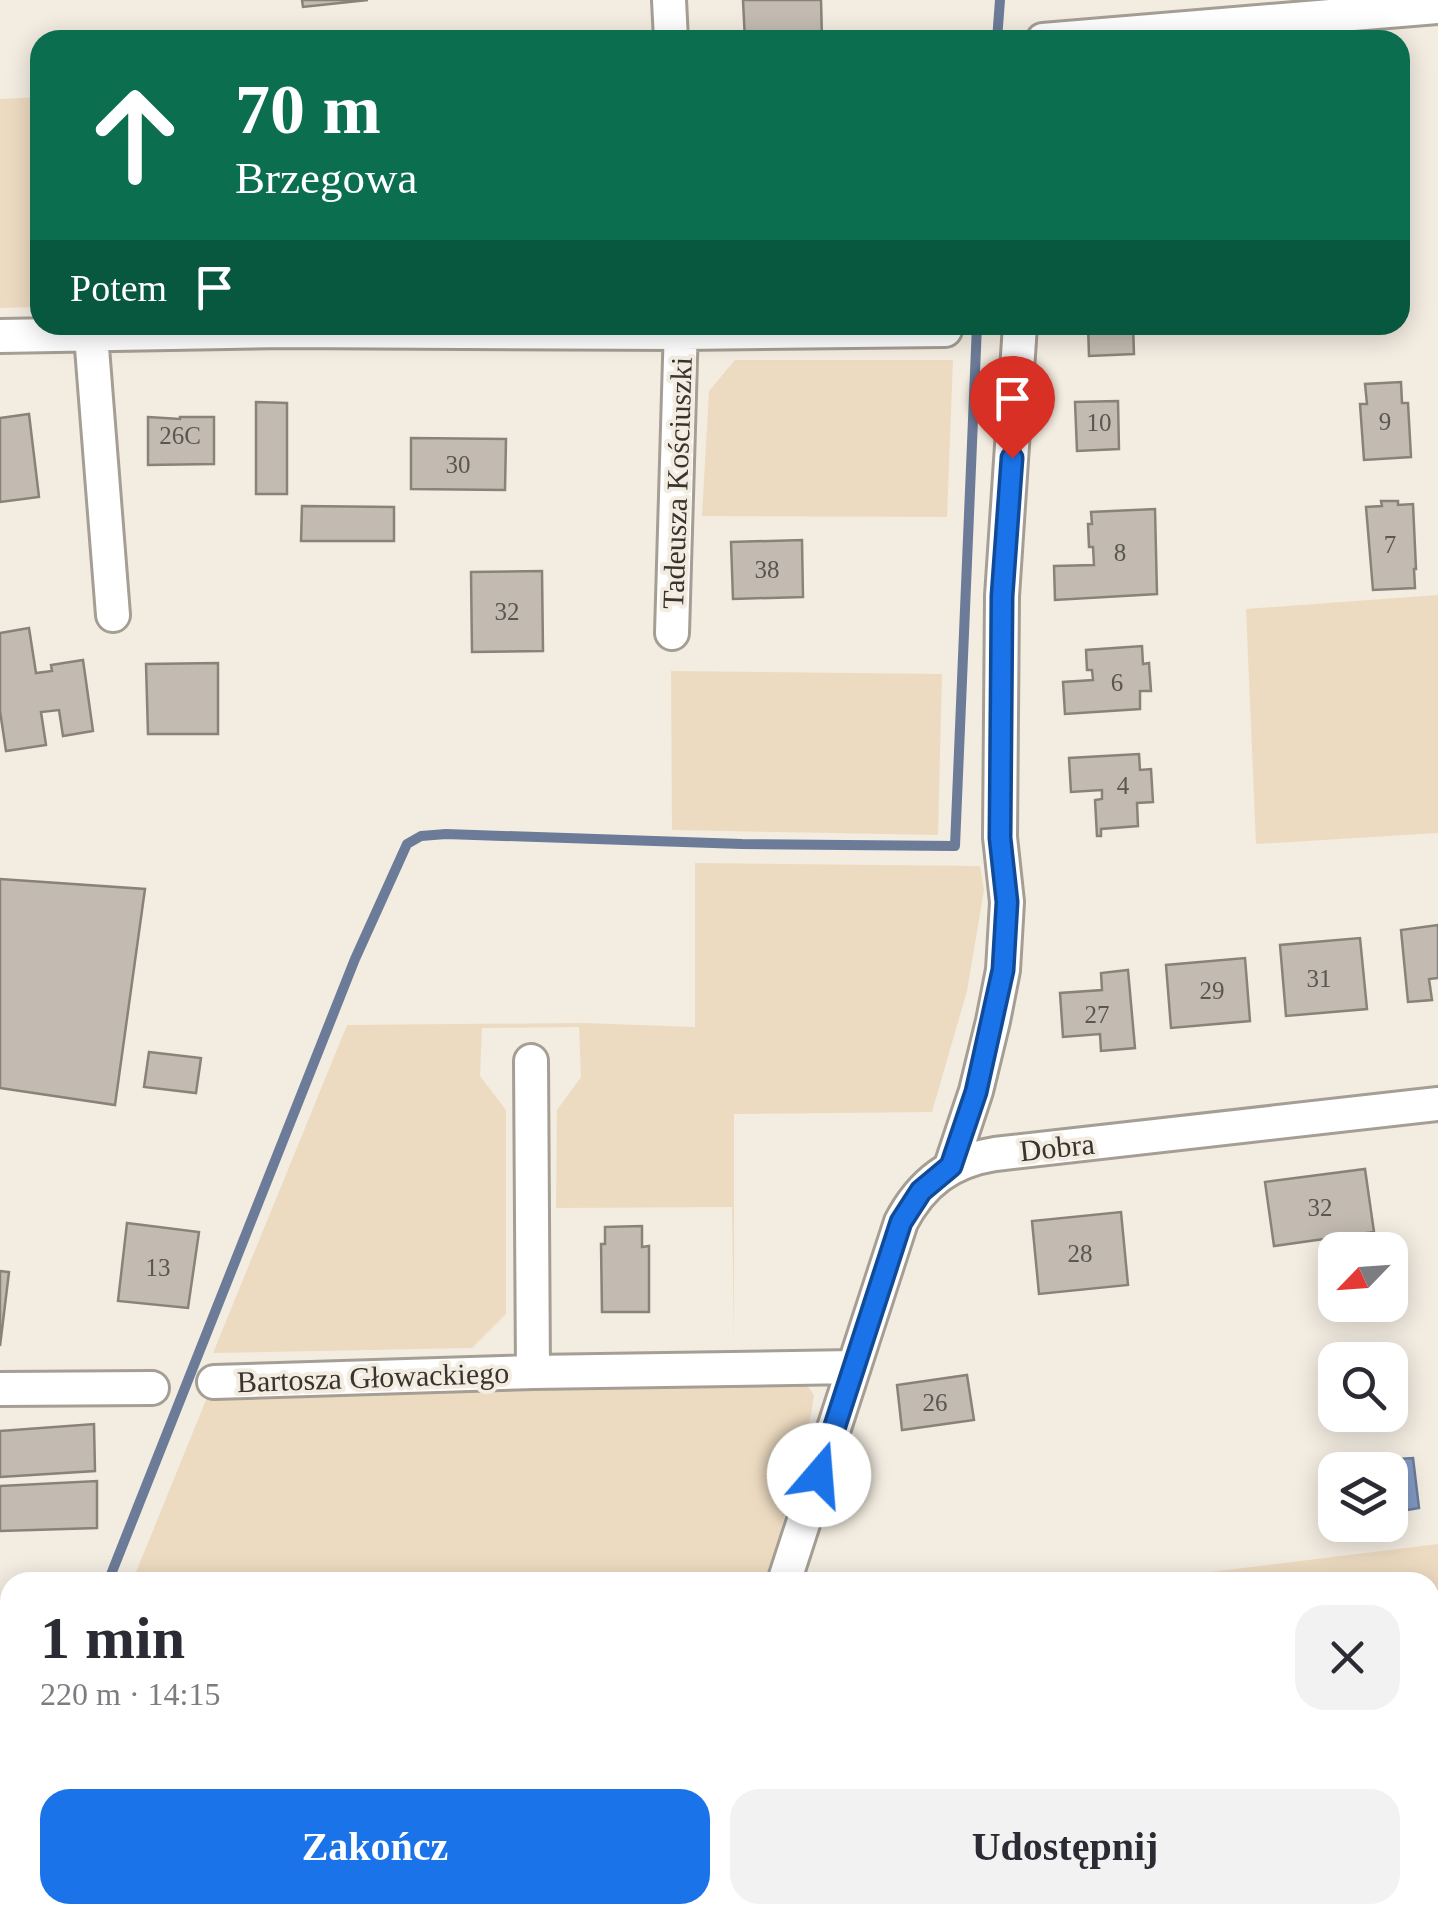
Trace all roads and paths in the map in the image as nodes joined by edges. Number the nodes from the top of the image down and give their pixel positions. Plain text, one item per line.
1 (670, 0) edge
2 (1438, 7) edge
3 (671, 30) edge
4 (1163, 30) edge
5 (91, 335) joint
6 (682, 335) edge
7 (1019, 335) edge
8 (0, 336) edge
9 (113, 615) dead end
10 (672, 633) dead end
11 (531, 1062) dead end
12 (1438, 1104) edge
13 (951, 1166) junction
14 (854, 1367) junction
15 (533, 1372) junction
16 (214, 1382) dead end
17 (152, 1388) dead end
18 (0, 1390) edge
19 (787, 1572) edge

1 - 3 street
2 - 4 street
5 - 8 street, Tadeusza Kościuszki
5 - 9 street
6 - 10 street, Tadeusza Kościuszki
7 - 13 street
11 - 15 street, Bartosza Głowackiego
12 - 13 street, Dobra
13 - 14 street, Dobra
14 - 15 street, Bartosza Głowackiego
14 - 19 street, Dobra
15 - 16 street, Bartosza Głowackiego
17 - 18 street

